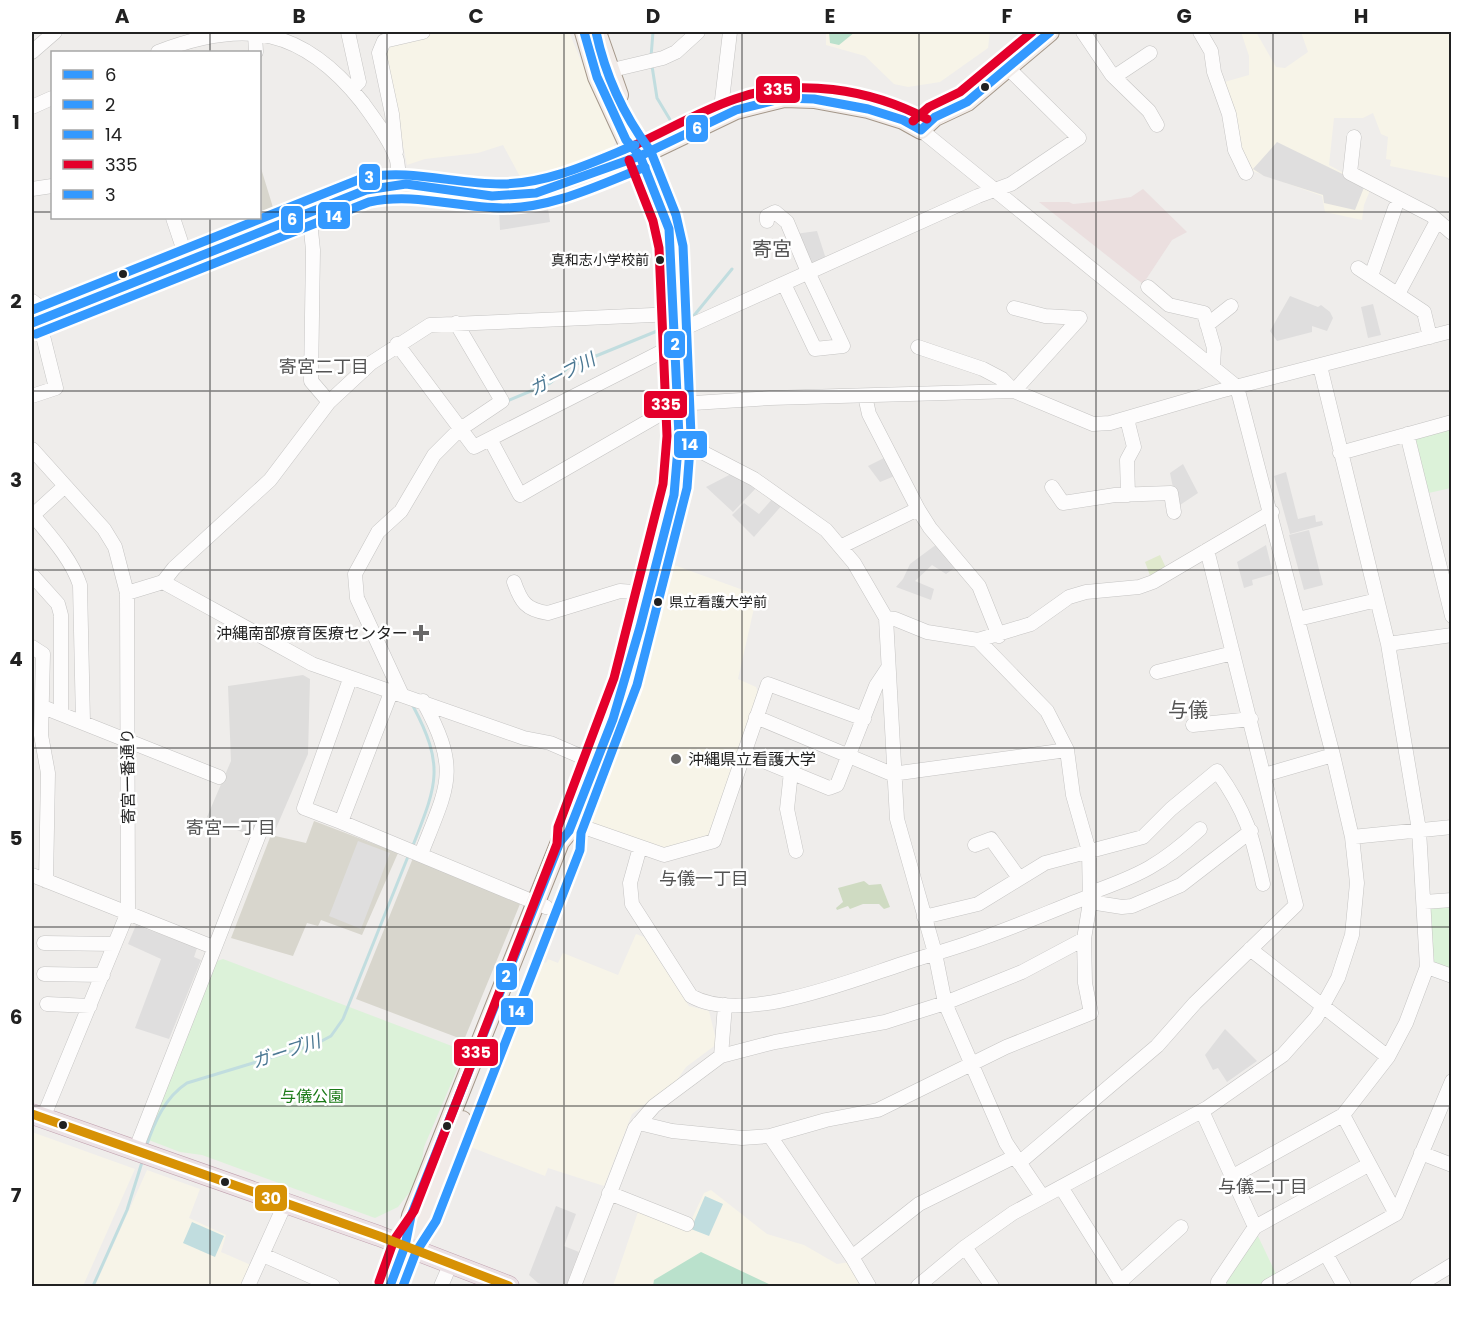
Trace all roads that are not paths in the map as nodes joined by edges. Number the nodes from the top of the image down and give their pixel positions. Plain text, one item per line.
1 (55, 32) edge
2 (348, 32) edge
3 (423, 32) edge
4 (584, 32) edge
5 (597, 32) edge
6 (698, 32) edge
7 (730, 32) edge
8 (1050, 32) edge
9 (1083, 32) edge
10 (1200, 32) edge
11 (263, 34) edge
12 (162, 51) edge
13 (256, 51) edge
14 (32, 52) edge
15 (1150, 53) dead end
16 (1007, 67) junction
17 (608, 71) junction
18 (1113, 77) junction
19 (352, 89) junction
20 (51, 98) edge
21 (32, 107) edge
22 (727, 114) junction
23 (1157, 125) dead end
24 (921, 130) junction
25 (1354, 137) dead end
26 (640, 156) junction
27 (396, 157) junction
28 (1246, 173) dead end
29 (399, 184) junction
30 (51, 186) edge
31 (32, 189) edge
32 (996, 190) junction
33 (1395, 208) dead end
34 (309, 212) junction
35 (174, 219) edge
36 (767, 221) dead end
37 (1437, 221) junction
38 (1452, 233) edge
39 (187, 260) junction
40 (1358, 268) dead end
41 (808, 272) junction
42 (1371, 276) junction
43 (784, 284) junction
44 (1148, 287) dead end
45 (1398, 294) junction
46 (32, 301) edge
47 (1231, 306) dead end
48 (1014, 308) dead end
49 (40, 319) edge
50 (456, 323) junction
51 (1207, 325) junction
52 (1452, 331) edge
53 (676, 332) junction
54 (1430, 337) junction
55 (398, 344) junction
56 (918, 347) dead end
57 (1213, 366) junction
58 (1320, 366) junction
59 (1237, 387) junction
60 (1014, 391) junction
61 (32, 396) edge
62 (865, 396) junction
63 (329, 402) junction
64 (678, 404) junction
65 (1127, 419) junction
66 (1452, 422) edge
67 (459, 430) junction
68 (1407, 434) junction
69 (490, 439) junction
70 (679, 447) junction
71 (32, 449) edge
72 (1340, 453) junction
73 (65, 486) junction
74 (1052, 487) dead end
75 (1128, 495) junction
76 (918, 509) junction
77 (1174, 512) dead end
78 (1272, 512) junction
79 (32, 515) edge
80 (842, 546) junction
81 (1207, 550) junction
82 (32, 575) edge
83 (163, 582) junction
84 (514, 582) dead end
85 (127, 593) junction
86 (649, 593) junction
87 (1377, 600) junction
88 (1452, 616) edge
89 (885, 618) junction
90 (1298, 619) junction
91 (1452, 635) edge
92 (999, 636) junction
93 (978, 640) junction
94 (1388, 644) junction
95 (32, 647) edge
96 (1233, 653) junction
97 (888, 669) junction
98 (1157, 672) dead end
99 (350, 679) junction
100 (406, 695) junction
101 (43, 707) junction
102 (62, 714) junction
103 (756, 717) junction
104 (1251, 718) junction
105 (864, 719) junction
106 (83, 722) junction
107 (1194, 725) dead end
108 (128, 742) junction
109 (1067, 750) junction
110 (744, 753) junction
111 (850, 755) junction
112 (1333, 755) junction
113 (596, 763) junction
114 (790, 772) junction
115 (892, 774) junction
116 (1264, 775) junction
117 (219, 777) dead end
118 (341, 822) junction
119 (262, 827) dead end
120 (571, 827) junction
121 (1452, 827) edge
122 (1200, 829) dead end
123 (1419, 830) junction
124 (1251, 831) junction
125 (1352, 837) junction
126 (975, 846) dead end
127 (640, 847) junction
128 (414, 851) junction
129 (796, 851) dead end
130 (1089, 851) junction
131 (32, 875) edge
132 (1018, 878) junction
133 (46, 881) junction
134 (1263, 884) dead end
135 (1090, 897) junction
136 (1452, 900) edge
137 (1424, 902) junction
138 (541, 905) junction
139 (128, 912) junction
140 (924, 917) junction
141 (1084, 939) junction
142 (44, 943) dead end
143 (115, 944) junction
144 (213, 947) junction
145 (1250, 949) junction
146 (935, 953) junction
147 (1427, 967) junction
148 (44, 974) dead end
149 (103, 975) junction
150 (1452, 976) edge
151 (945, 1003) junction
152 (47, 1004) dead end
153 (725, 1005) junction
154 (90, 1006) junction
155 (1323, 1008) junction
156 (721, 1056) junction
157 (1388, 1057) junction
158 (971, 1064) junction
159 (1452, 1081) edge
160 (1202, 1111) junction
161 (1343, 1115) junction
162 (37, 1116) edge
163 (639, 1123) junction
164 (770, 1136) junction
165 (142, 1153) junction
166 (1421, 1153) junction
167 (1017, 1160) junction
168 (1368, 1165) junction
169 (1452, 1165) edge
170 (1233, 1176) junction
171 (1061, 1186) junction
172 (609, 1194) junction
173 (1042, 1196) junction
174 (285, 1204) junction
175 (1396, 1214) junction
176 (687, 1224) dead end
177 (1181, 1227) dead end
178 (1255, 1227) junction
179 (405, 1246) junction
180 (965, 1247) junction
181 (1326, 1254) junction
182 (263, 1255) junction
183 (852, 1257) junction
184 (451, 1263) junction
185 (1452, 1265) edge
186 (1122, 1284) edge
187 (248, 1287) edge
188 (333, 1287) edge
189 (390, 1287) edge
190 (441, 1287) edge
191 (509, 1287) edge
192 (574, 1287) edge
193 (869, 1287) edge
194 (918, 1287) edge
195 (992, 1287) edge
196 (1220, 1287) edge
197 (1268, 1287) edge
198 (1344, 1287) edge
199 (1417, 1287) edge

1 - 14 street
2 - 19 street
3 - 27 street
4 - 26 main road
5 - 17 main road
6 - 17 street
7 - 22 street
8 - 16 main road
9 - 18 street
10 - 28 street
11 - 12 street
11 - 13 street
11 - 19 street
15 - 18 street
16 - 24 main road
16 - 32 street
17 - 26 main road
18 - 23 street
19 - 27 street
20 - 21 street
22 - 24 main road
22 - 26 main road
24 - 32 street
25 - 37 street
26 - 29 main road
26 - 53 main road
27 - 29 street
29 - 34 main road
30 - 31 street
32 - 41 street
32 - 57 street
33 - 42 street
34 - 39 main road
34 - 63 street
35 - 39 street
36 - 41 street
37 - 38 street
37 - 45 street
39 - 49 main road
40 - 42 street
41 - 43 street
41 - 43 street
42 - 45 street
43 - 53 street
44 - 51 street
45 - 54 street
46 - 49 street
47 - 51 street
48 - 60 street
49 - 61 street
50 - 53 street
50 - 55 street
50 - 67 street
51 - 57 street
52 - 54 street
53 - 64 main road
53 - 69 street
54 - 58 street
55 - 63 street
55 - 67 street
56 - 60 street
57 - 59 street
58 - 59 street
58 - 72 street
59 - 65 street
59 - 78 street
60 - 62 street
60 - 65 street
62 - 64 street
62 - 76 street
63 - 83 street
64 - 69 street
64 - 70 main road
65 - 75 street
66 - 68 street
67 - 69 street
67 - 100 street
68 - 72 street
68 - 88 street
70 - 80 street
70 - 86 main road
71 - 73 street, 寄宮一番通り
72 - 87 street
73 - 79 street
73 - 85 street, 寄宮一番通り
74 - 75 street
75 - 77 street
76 - 80 street
76 - 92 street
78 - 81 street
78 - 90 street
79 - 106 street
80 - 89 street
81 - 92 street
81 - 96 street
82 - 102 street
83 - 85 street
83 - 99 street
84 - 86 street
85 - 108 street, 寄宮一番通り
86 - 113 main road
87 - 90 street
87 - 94 street
89 - 93 street
89 - 97 street
90 - 112 street
91 - 94 street
92 - 93 street
93 - 109 street
94 - 123 street
95 - 101 street
96 - 98 street
96 - 104 street
97 - 105 street
97 - 115 street
99 - 100 street
99 - 118 street
100 - 113 street
100 - 118 street
100 - 128 street
101 - 102 street
101 - 133 street
102 - 106 street
103 - 105 street
103 - 110 street
103 - 111 street
104 - 107 street
104 - 116 street
105 - 111 street
106 - 108 street
108 - 117 street
108 - 139 street, 寄宮一番通り
109 - 115 street
109 - 130 street
110 - 114 street
110 - 127 street
111 - 114 street
111 - 115 street
112 - 116 street
112 - 125 street
113 - 120 main road
114 - 129 street
115 - 140 street
116 - 145 street
118 - 128 street
119 - 144 street
120 - 127 street
120 - 138 main road
121 - 123 street
122 - 135 street
123 - 125 street
123 - 137 street
124 - 130 street
124 - 134 street
124 - 135 street
125 - 155 street
126 - 132 street
127 - 153 street
128 - 138 street
130 - 132 street
130 - 135 street
131 - 133 street
132 - 140 street
133 - 139 street
135 - 141 street
135 - 146 street
136 - 137 street
137 - 147 street
138 - 179 main road
139 - 143 street, 寄宮一番通り
139 - 144 street
140 - 146 street
141 - 151 street
141 - 158 street
142 - 143 street
143 - 149 street, 寄宮一番通り
144 - 165 street
145 - 155 street
145 - 167 street
146 - 151 street
146 - 153 street
147 - 150 street
147 - 157 street
148 - 149 street
149 - 154 street, 寄宮一番通り
151 - 156 street
151 - 158 street
152 - 154 street
153 - 156 street
154 - 162 street, 寄宮一番通り
155 - 157 street
155 - 160 street
156 - 163 street
157 - 161 street
158 - 164 street
158 - 167 street
159 - 166 street
160 - 170 street
160 - 171 street
161 - 168 street
161 - 170 street
162 - 165 highway
163 - 164 street
163 - 172 street
164 - 183 street
165 - 174 highway
166 - 169 street
166 - 175 street
167 - 173 street
167 - 183 street
168 - 175 street
168 - 178 street
170 - 178 street
171 - 173 street
171 - 186 street
172 - 176 street
172 - 192 street
173 - 180 street
174 - 179 highway
174 - 182 street
175 - 181 street
177 - 186 street
178 - 196 street
179 - 184 highway
179 - 189 main road
180 - 194 street
180 - 195 street
181 - 197 street
181 - 198 street
182 - 187 street
182 - 188 street
183 - 193 street
184 - 190 street
184 - 191 highway
185 - 199 street

